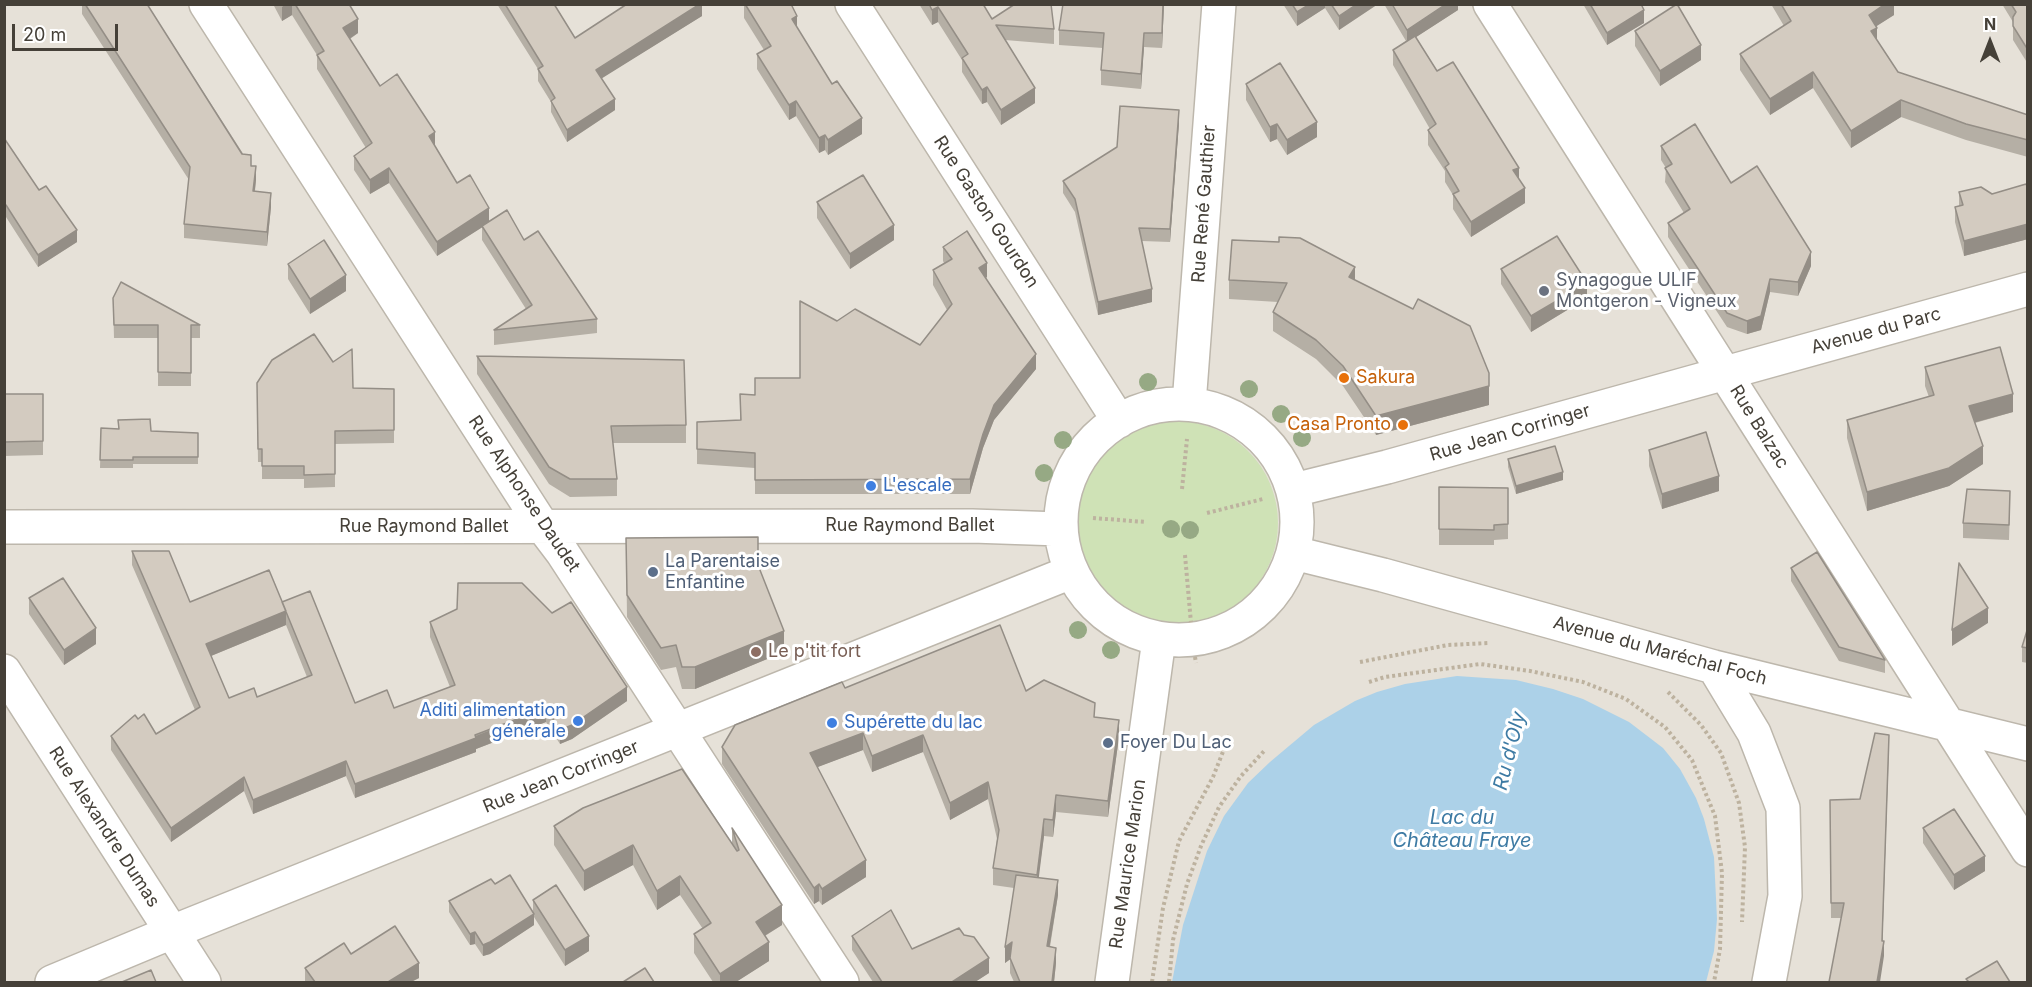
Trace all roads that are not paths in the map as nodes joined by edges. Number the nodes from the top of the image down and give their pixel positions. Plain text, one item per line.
1 (206, 4) edge
2 (852, 4) edge
3 (1220, 4) edge
4 (1490, 4) edge
5 (2028, 289) edge
6 (1725, 373) junction
7 (1189, 404) junction
8 (1119, 421) junction
9 (1294, 495) junction
10 (1073, 523) junction
11 (4, 527) edge
12 (543, 527) junction
13 (1294, 553) junction
14 (1071, 572) junction
15 (1159, 639) junction
16 (1714, 667) junction
17 (4, 671) edge
18 (1947, 724) junction
19 (678, 731) junction
20 (2028, 744) edge
21 (2028, 850) edge
22 (172, 932) junction
23 (52, 982) edge
24 (204, 982) edge
25 (842, 982) edge
26 (1112, 982) edge
27 (1769, 982) edge

1 - 12 street, Rue Alphonse Daudet
2 - 8 street, Rue Gaston Gourdon
3 - 7 street, Rue René Gauthier
4 - 6 street, Rue Balzac
5 - 6 street, Avenue du Parc
6 - 9 street, Rue Jean Corringer
6 - 18 street, Rue Balzac
7 - 8 street
7 - 9 street
8 - 10 street
9 - 13 street
10 - 12 street, Rue Raymond Ballet
10 - 14 street
11 - 12 street, Rue Raymond Ballet
12 - 19 street, Rue Alphonse Daudet
13 - 15 street
13 - 16 street, Avenue du Maréchal Foch
14 - 15 street
14 - 19 street, Rue Jean Corringer
15 - 26 street, Rue Maurice Marion
16 - 18 street, Avenue du Maréchal Foch
16 - 27 street
17 - 22 street, Rue Alexandre Dumas
18 - 20 street, Avenue du Maréchal Foch
18 - 21 street, Rue Balzac
19 - 22 street, Rue Jean Corringer
19 - 25 street, Rue Alphonse Daudet
22 - 23 street, Rue Jean Corringer
22 - 24 street, Rue Alexandre Dumas

